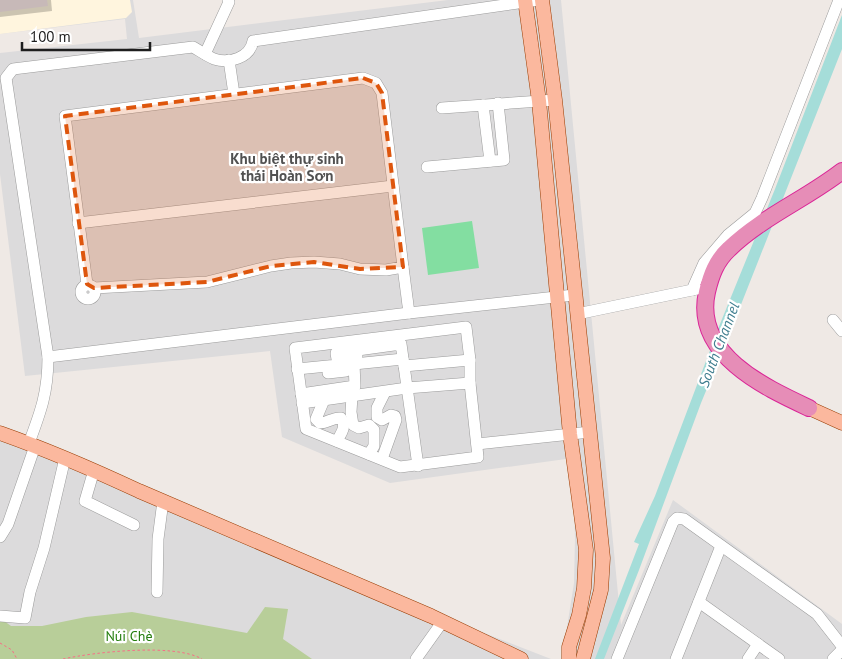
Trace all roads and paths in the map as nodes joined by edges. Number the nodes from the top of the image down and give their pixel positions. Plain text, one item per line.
1 (228, 0) edge
2 (839, 0) edge
3 (533, 1) edge
4 (204, 54) junction
5 (229, 60) junction
6 (234, 94) junction
7 (539, 100) junction
8 (555, 100) junction
9 (498, 103) junction
10 (483, 105) junction
11 (442, 108) dead end
12 (490, 161) junction
13 (427, 167) dead end
14 (842, 172) edge
15 (842, 184) edge
16 (393, 186) junction
17 (822, 187) junction
18 (78, 223) junction
19 (403, 268) junction
20 (708, 287) junction
21 (692, 290) junction
22 (574, 295) junction
23 (557, 298) junction
24 (410, 313) junction
25 (577, 314) junction
26 (833, 320) dead end
27 (842, 331) edge
28 (48, 357) junction
29 (403, 359) junction
30 (470, 360) junction
31 (298, 373) junction
32 (470, 383) junction
33 (407, 388) junction
34 (385, 392) junction
35 (352, 396) junction
36 (301, 398) junction
37 (324, 400) junction
38 (809, 408) joint
39 (842, 423) edge
40 (590, 432) junction
41 (0, 433) edge
42 (570, 434) junction
43 (337, 441) junction
44 (32, 444) junction
45 (477, 444) junction
46 (369, 454) junction
47 (65, 458) junction
48 (382, 459) junction
49 (418, 466) junction
50 (94, 470) junction
51 (163, 501) junction
52 (134, 525) dead end
53 (0, 537) edge
54 (721, 546) junction
55 (157, 592) dead end
56 (699, 602) junction
57 (0, 616) edge
58 (443, 621) junction
59 (0, 643) edge
60 (758, 644) junction
61 (842, 646) edge
62 (842, 651) edge
63 (17, 659) edge
64 (63, 659) edge
65 (202, 659) edge
66 (416, 659) edge
67 (521, 659) edge
68 (569, 659) edge
69 (583, 659) edge
70 (617, 659) edge
71 (676, 659) edge
72 (748, 659) edge
73 (779, 659) edge
74 (833, 659) edge

1 - 4 street
2 - 21 street
3 - 5 street
3 - 7 main road
3 - 8 main road
4 - 5 street
4 - 28 street
5 - 6 street
6 - 16 street
6 - 18 street
7 - 8 street
7 - 9 street
7 - 23 main road
8 - 22 main road
9 - 10 street
9 - 12 street
10 - 11 street
10 - 12 street
12 - 13 street
14 - 17 highway
15 - 17 highway
16 - 18 street
16 - 19 street
17 - 20 highway
18 - 19 street
19 - 24 street
20 - 21 street
20 - 38 highway
21 - 25 street
22 - 23 street
22 - 25 main road
23 - 24 street
23 - 42 main road
24 - 28 street
25 - 40 main road
26 - 27 street
28 - 44 street
29 - 30 street
29 - 31 street
29 - 33 street
29 - 36 street
30 - 31 street
30 - 32 street
31 - 36 street
32 - 33 street
32 - 45 street
33 - 34 street
33 - 49 street
34 - 35 street
34 - 48 street
35 - 37 street
35 - 46 street
36 - 37 street
36 - 43 street
37 - 43 street
38 - 39 main road
40 - 42 street
40 - 69 main road
41 - 44 main road
42 - 45 street
42 - 68 main road
43 - 46 street
44 - 47 main road
44 - 53 street
45 - 49 street
46 - 48 street
47 - 50 main road
47 - 57 street
48 - 49 street
50 - 51 main road
50 - 52 street
51 - 55 street
51 - 58 main road
54 - 56 street
54 - 61 street
54 - 70 street
56 - 60 street
56 - 71 street
58 - 66 street
58 - 67 main road
59 - 63 path
60 - 72 street
60 - 73 street
62 - 74 street
64 - 65 path

